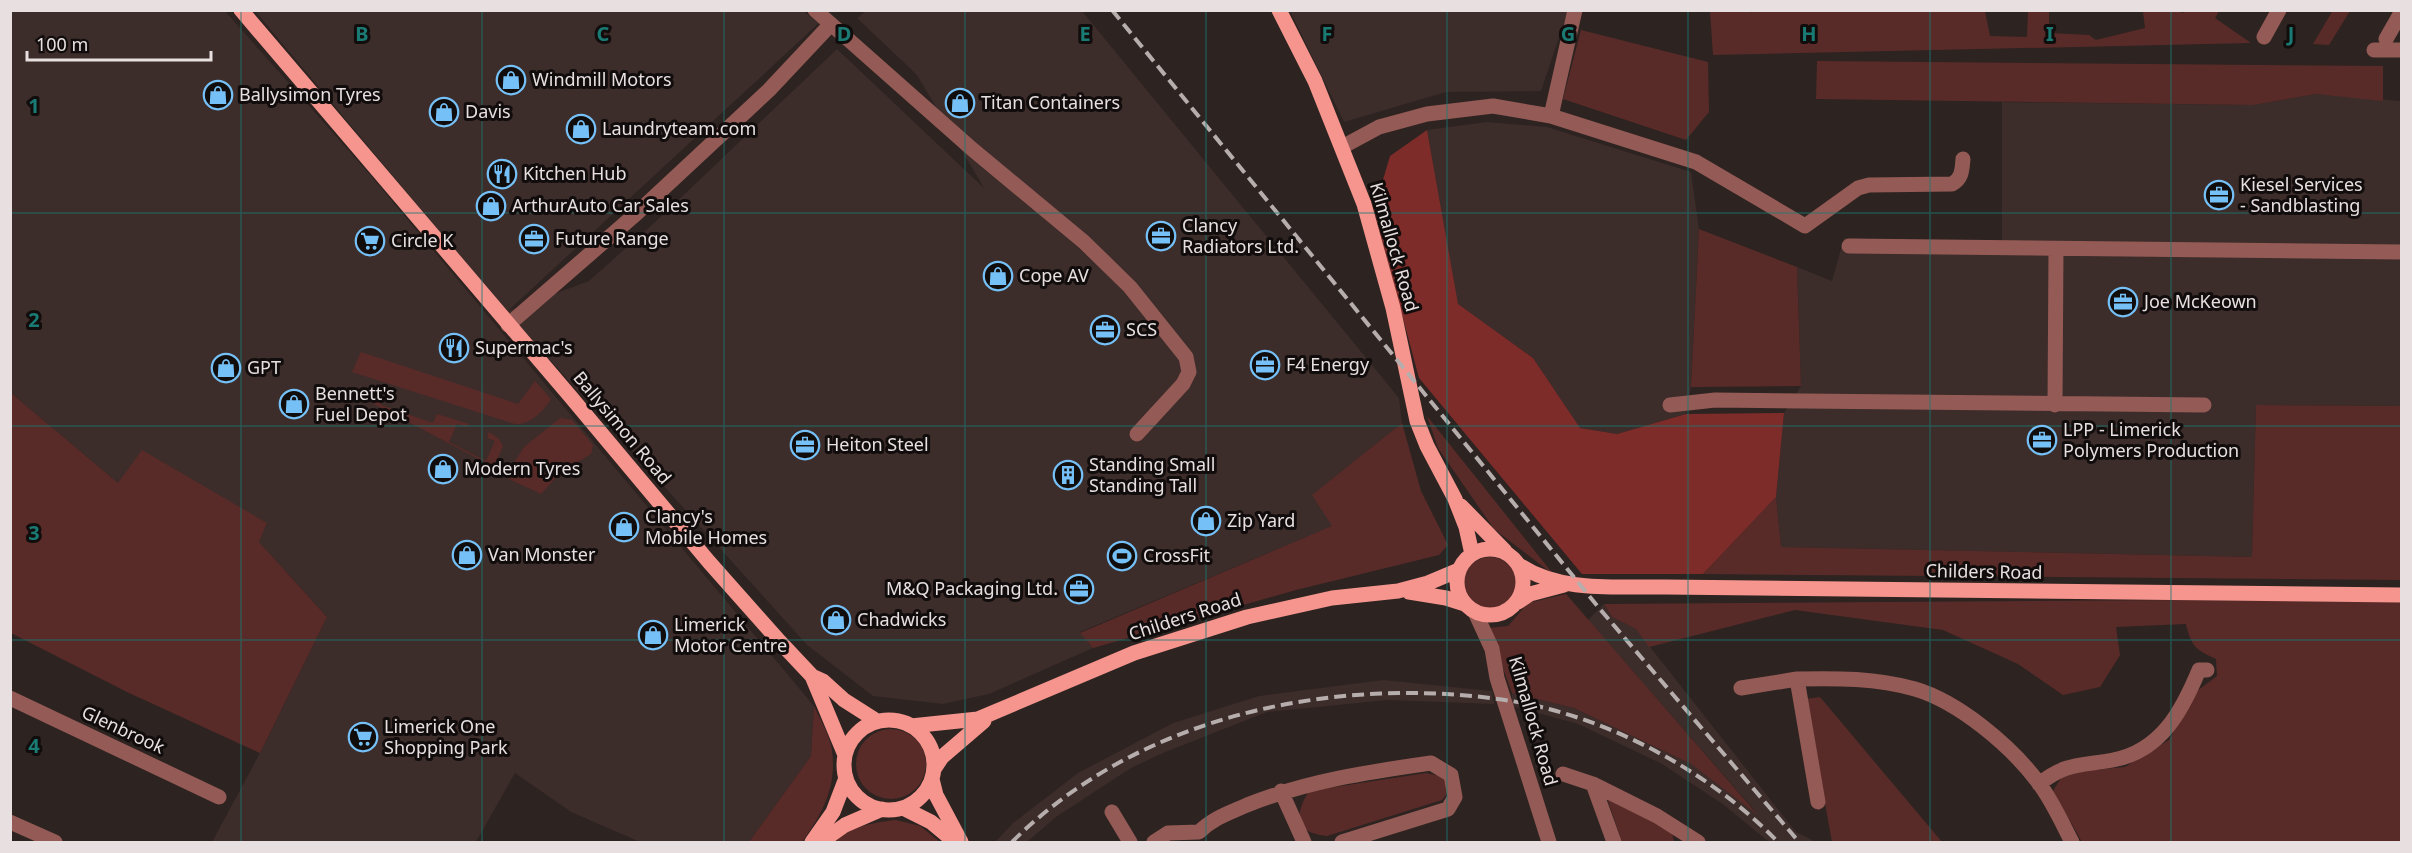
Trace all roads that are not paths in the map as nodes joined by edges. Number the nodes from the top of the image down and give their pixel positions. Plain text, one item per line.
1 (241, 10) edge
2 (815, 10) edge
3 (1279, 10) edge
4 (1575, 10) edge
5 (2279, 10) edge
6 (2402, 11) edge
7 (831, 24) junction
8 (2264, 37) dead end
9 (2386, 39) dead end
10 (2374, 50) dead end
11 (2402, 50) edge
12 (1551, 116) junction
13 (1342, 147) junction
14 (1963, 159) dead end
15 (1849, 246) dead end
16 (2056, 249) junction
17 (2402, 252) edge
18 (508, 325) junction
19 (1670, 405) dead end
20 (2055, 405) junction
21 (2204, 405) dead end
22 (1137, 434) dead end
23 (1455, 499) junction
24 (1507, 553) junction
25 (1472, 554) junction
26 (1519, 565) junction
27 (1459, 570) junction
28 (1567, 584) junction
29 (1398, 591) junction
30 (2402, 595) edge
31 (1518, 602) junction
32 (1470, 608) junction
33 (2207, 670) dead end
34 (812, 676) junction
35 (1797, 679) junction
36 (1741, 688) dead end
37 (10, 698) edge
38 (993, 714) junction
39 (877, 721) junction
40 (911, 726) junction
41 (845, 755) junction
42 (933, 774) junction
43 (1563, 774) dead end
44 (846, 777) junction
45 (1593, 784) junction
46 (2039, 784) junction
47 (1281, 791) junction
48 (219, 797) dead end
49 (1818, 802) dead end
50 (903, 808) junction
51 (882, 809) junction
52 (1112, 812) dead end
53 (10, 822) edge
54 (55, 843) edge
55 (812, 843) edge
56 (821, 843) edge
57 (955, 843) edge
58 (961, 843) edge
59 (1130, 843) edge
60 (1154, 843) edge
61 (1304, 843) edge
62 (1342, 843) edge
63 (1548, 843) edge
64 (1614, 843) edge
65 (1698, 843) edge
66 (2072, 843) edge

1 - 18 main road, Ballysimon Road
2 - 7 street
3 - 13 main road, Kilmallock Road
4 - 12 street
5 - 8 street
6 - 9 street
7 - 18 street
7 - 22 street
10 - 11 street
12 - 13 street
12 - 14 street
13 - 23 main road, Kilmallock Road
15 - 16 street
16 - 17 street
16 - 20 street
18 - 34 main road, Ballysimon Road
19 - 20 street
20 - 21 street
23 - 24 main road, Kilmallock Road
23 - 25 main road, Kilmallock Road
24 - 25 main road
24 - 26 main road
25 - 27 main road
26 - 28 main road, Childers Road
26 - 31 main road
27 - 29 main road, Childers Road
27 - 32 main road
28 - 30 main road, Childers Road
28 - 31 main road, Childers Road
29 - 32 main road, Childers Road
29 - 38 main road, Childers Road
31 - 32 main road
32 - 63 street, Kilmallock Road
33 - 46 street
34 - 39 main road, Ballysimon Road
34 - 41 main road, Ballysimon Road
35 - 36 street
35 - 46 street
35 - 49 street
37 - 48 street, Glenbrook
38 - 40 main road, Childers Road
38 - 42 main road, Childers Road
39 - 40 main road
39 - 41 main road
40 - 42 main road
41 - 44 main road
42 - 50 main road
42 - 58 main road
43 - 45 street
44 - 51 main road
44 - 55 main road
45 - 64 street
45 - 65 street
46 - 66 street
47 - 60 street
47 - 61 street
47 - 62 street
50 - 51 main road
50 - 57 main road
51 - 56 main road
52 - 59 street
53 - 54 street

